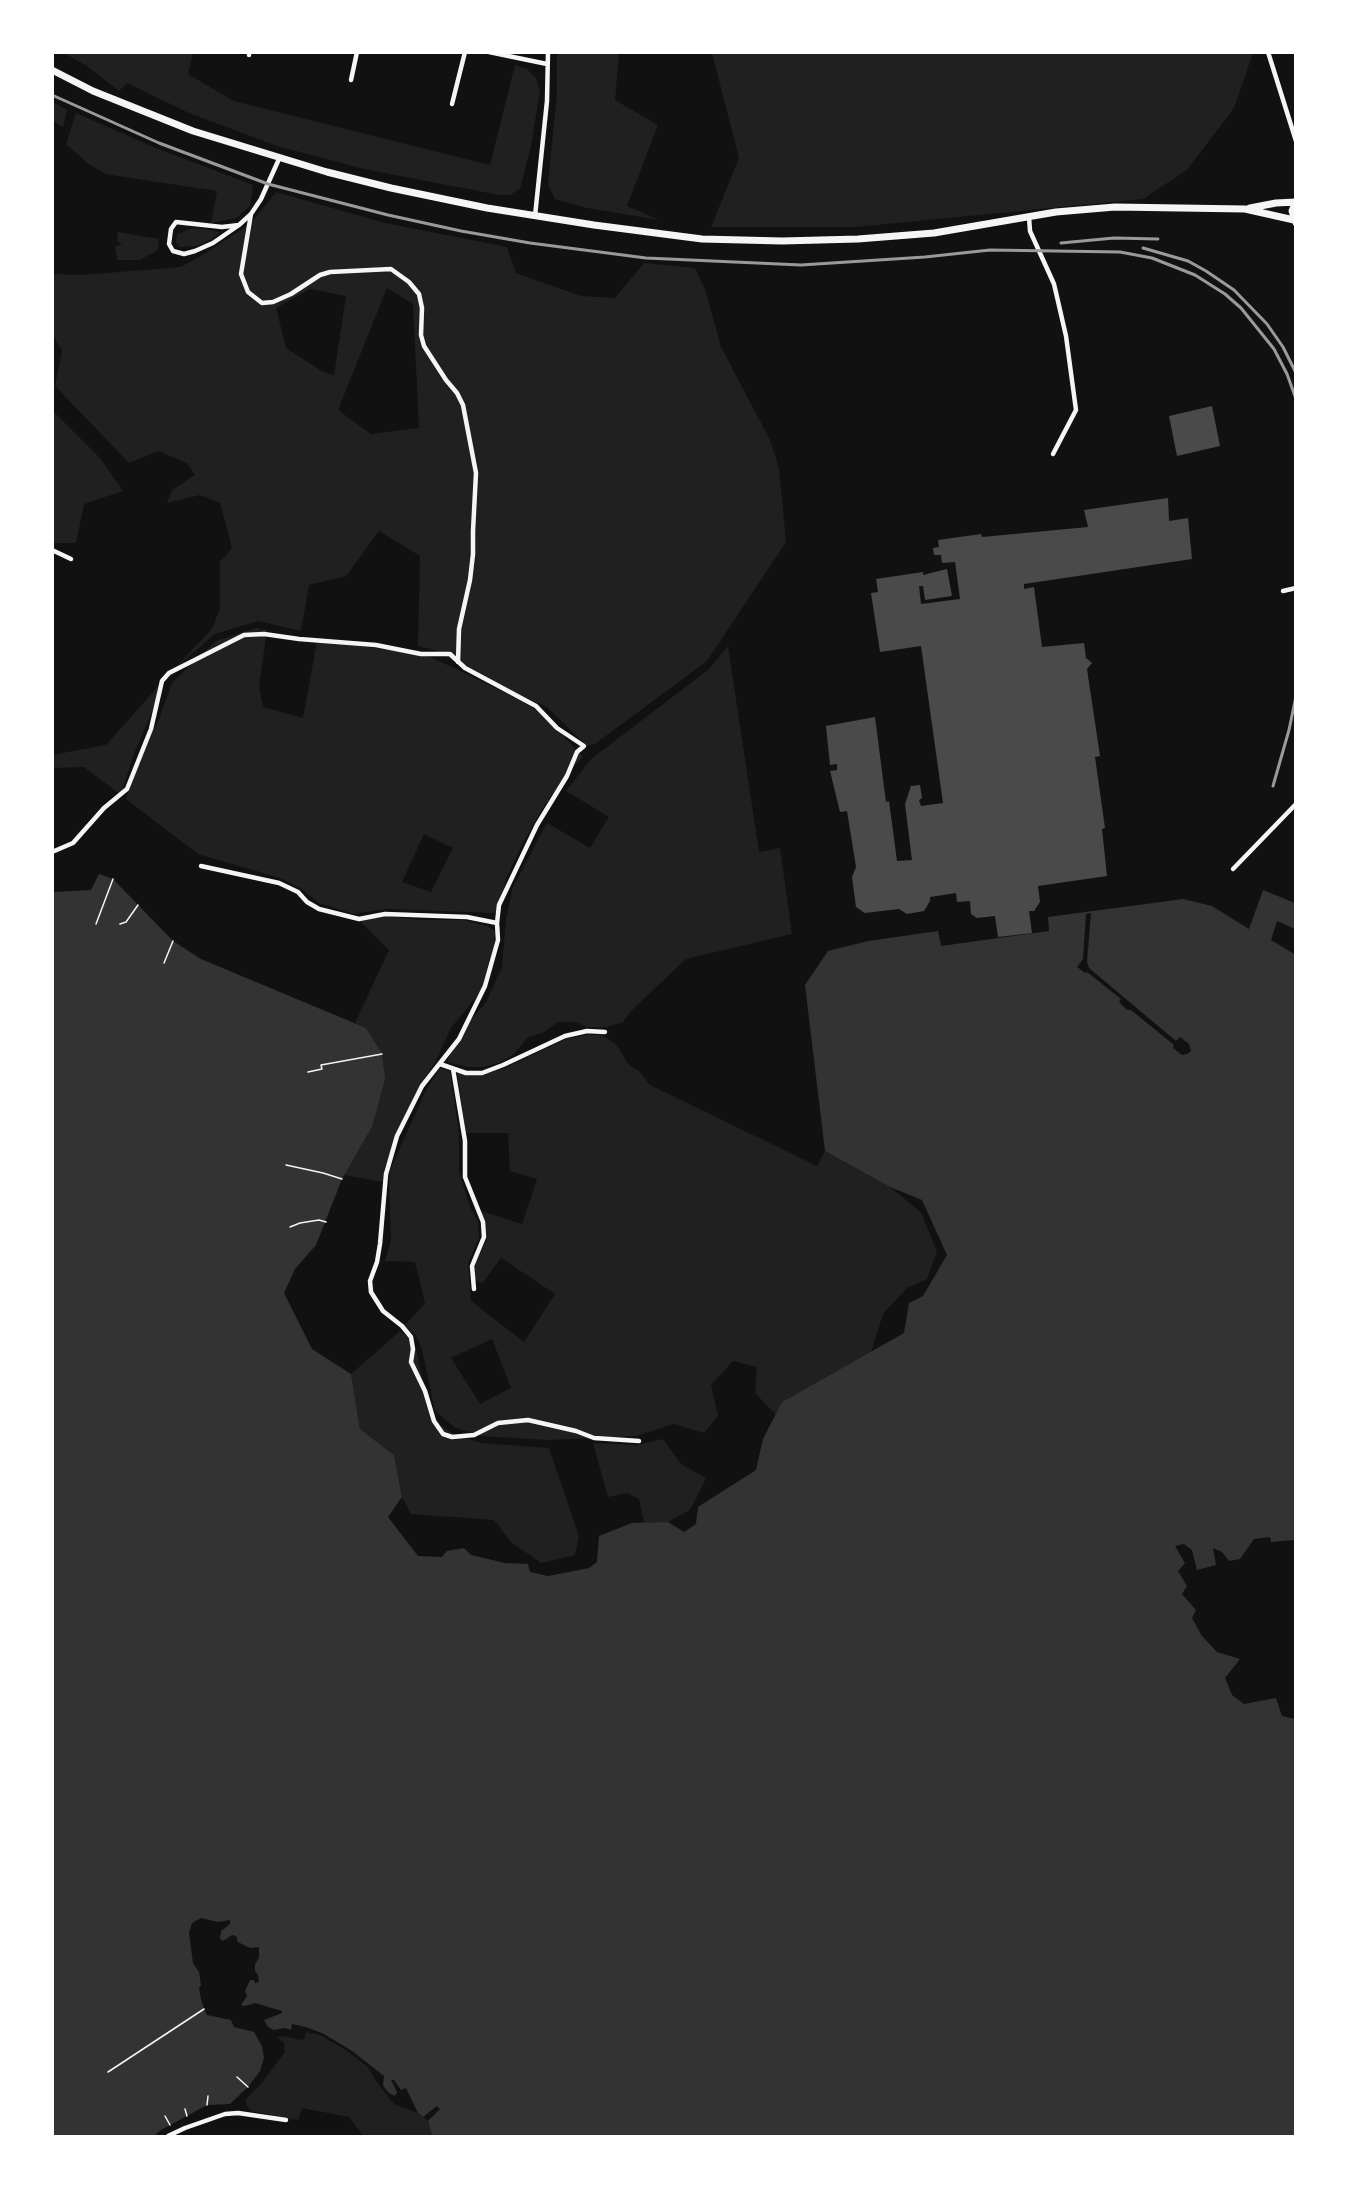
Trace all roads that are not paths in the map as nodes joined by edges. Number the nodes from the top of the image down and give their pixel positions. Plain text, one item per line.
1 (357, 52) edge
2 (465, 52) edge
3 (489, 52) edge
4 (548, 52) edge
5 (1268, 52) edge
6 (547, 64) junction
7 (52, 70) edge
8 (351, 80) dead end
9 (452, 104) dead end
10 (1296, 141) edge
11 (279, 159) junction
12 (1295, 202) edge
13 (1245, 209) junction
14 (251, 214) junction
15 (535, 216) junction
16 (1029, 217) junction
17 (1295, 222) edge
18 (238, 225) junction
19 (1053, 454) dead end
20 (52, 550) edge
21 (71, 559) dead end
22 (1296, 588) edge
23 (1283, 591) dead end
24 (458, 662) junction
25 (1296, 804) edge
26 (52, 852) edge
27 (201, 866) dead end
28 (1233, 868) dead end
29 (496, 923) junction
30 (605, 1032) dead end
31 (440, 1064) junction
32 (453, 1069) junction
33 (474, 1289) dead end
34 (639, 1441) dead end
35 (286, 2120) dead end
36 (168, 2136) edge

1 - 8 street
2 - 9 street
3 - 6 street
4 - 6 street
5 - 10 street
6 - 15 street
7 - 11 main road
11 - 14 street
11 - 15 main road
12 - 13 main road
12 - 17 main road
13 - 16 main road
13 - 17 main road
14 - 18 street
14 - 24 street
15 - 16 main road
16 - 19 street
18 - 18 street
20 - 21 street
22 - 23 street
24 - 26 street
24 - 29 street
25 - 28 street
27 - 29 street
29 - 31 street
30 - 32 street
31 - 32 street
31 - 34 street
32 - 33 street
35 - 36 street

